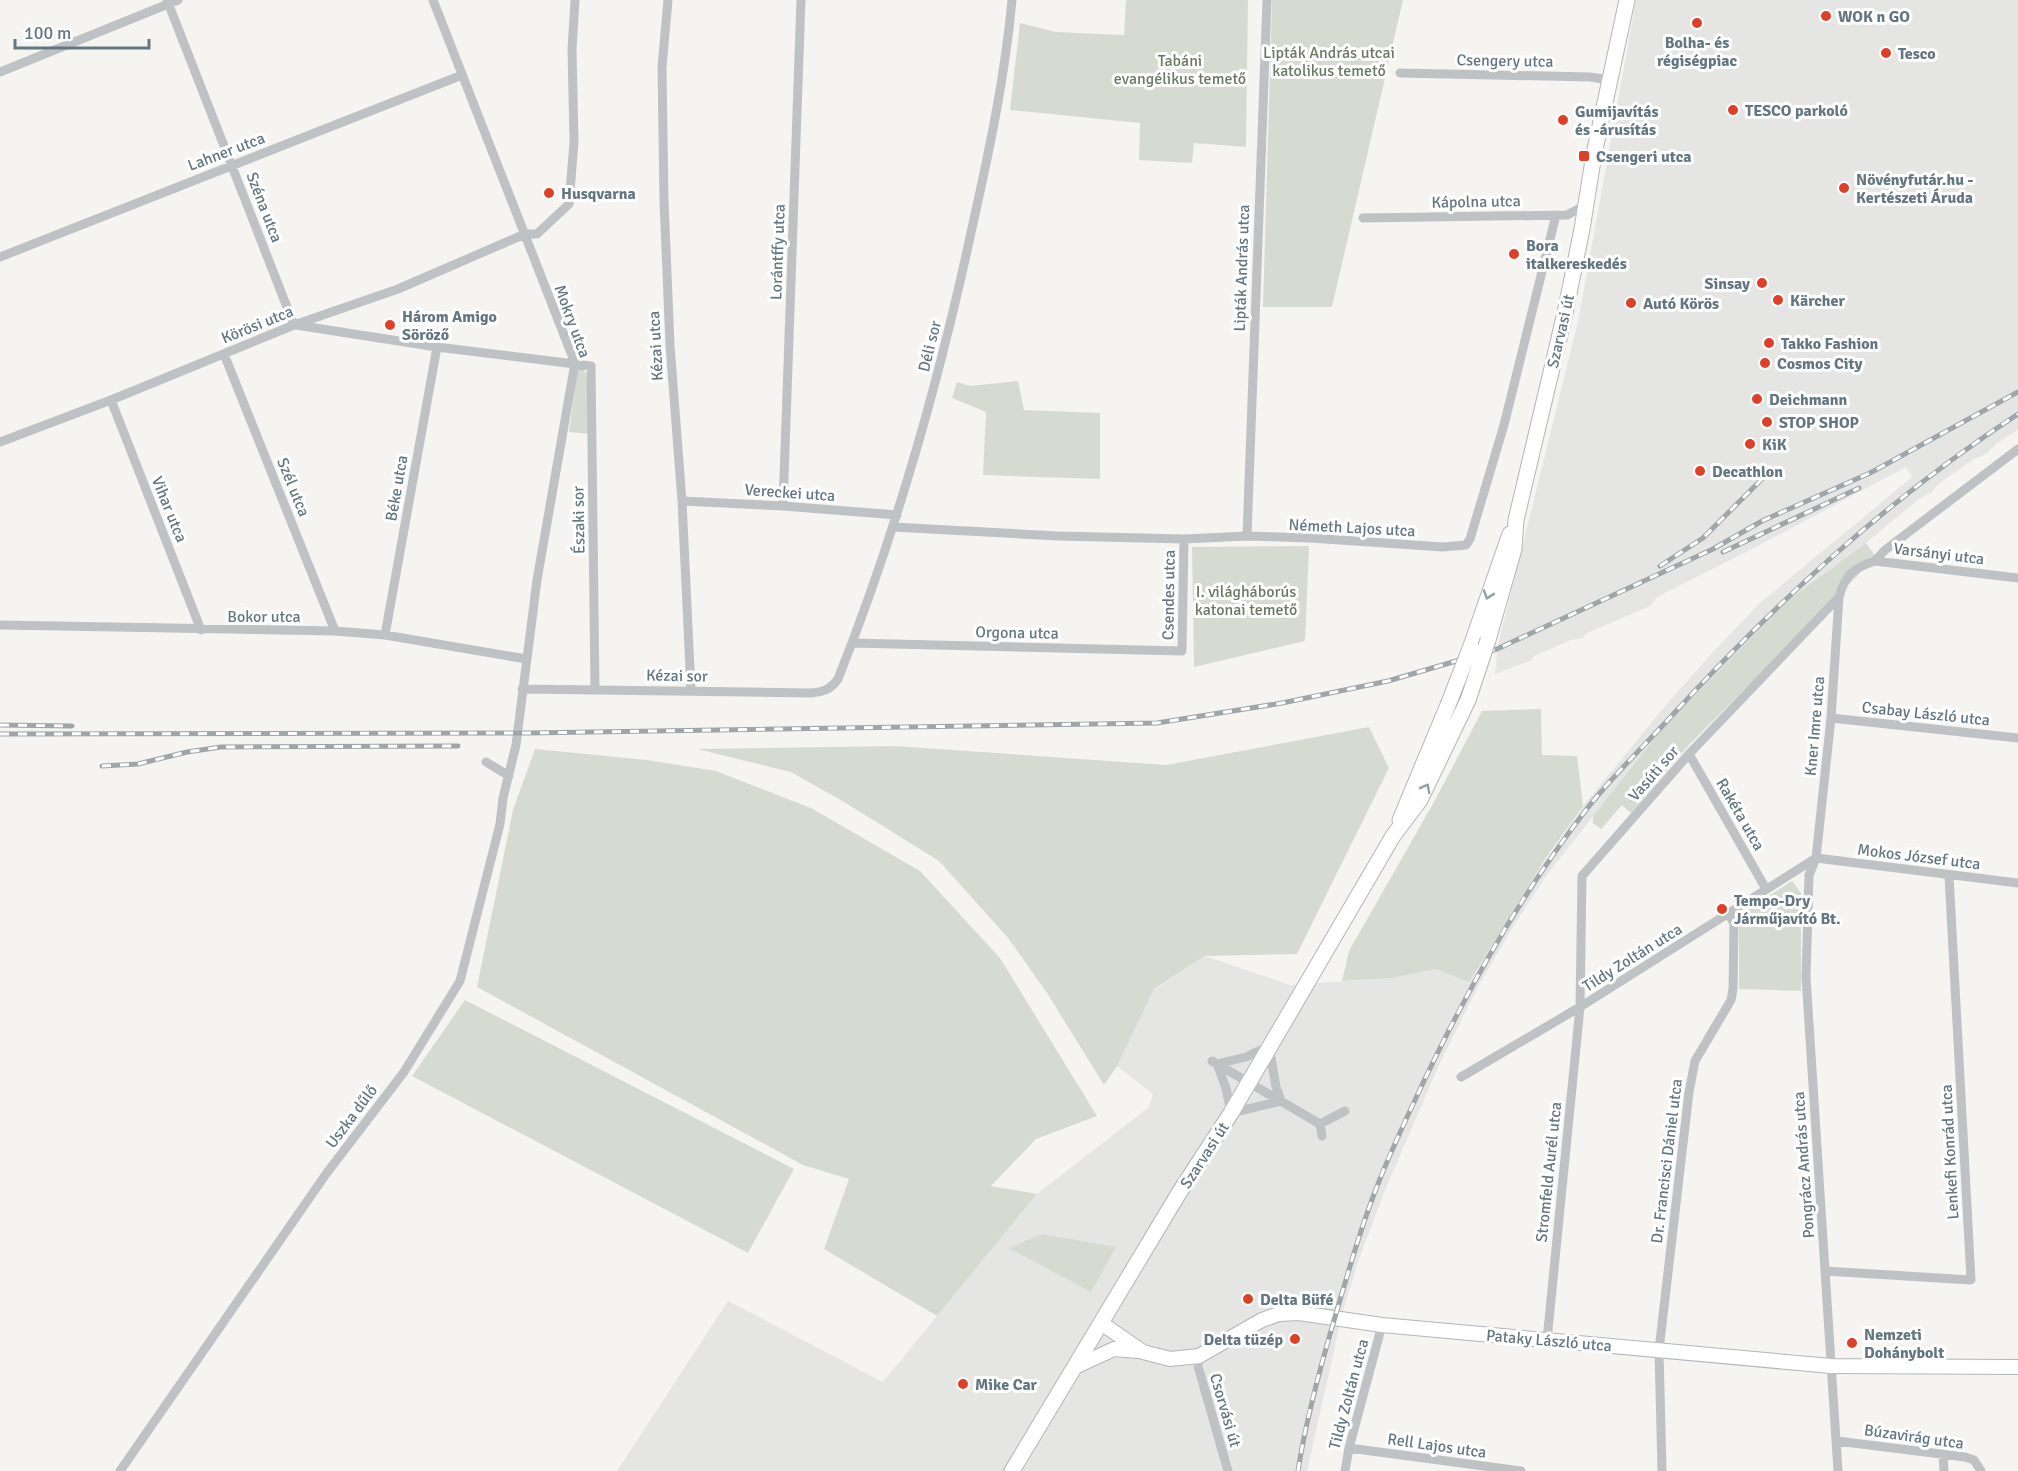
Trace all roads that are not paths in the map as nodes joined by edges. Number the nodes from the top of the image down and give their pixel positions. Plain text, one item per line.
1 (433, 0) edge
2 (575, 0) edge
3 (668, 0) edge
4 (801, 0) edge
5 (1012, 0) edge
6 (1267, 0) edge
7 (1627, 0) edge
8 (171, 1) edge
9 (0, 72) edge
10 (1400, 73) dead end
11 (462, 75) junction
12 (1610, 80) junction
13 (232, 165) junction
14 (1586, 205) junction
15 (1556, 215) junction
16 (1363, 218) dead end
17 (525, 234) junction
18 (0, 257) edge
19 (294, 325) junction
20 (437, 347) junction
21 (224, 354) junction
22 (575, 363) junction
23 (111, 400) junction
24 (0, 442) edge
25 (2018, 449) edge
26 (681, 501) junction
27 (783, 506) junction
28 (897, 514) junction
29 (1516, 520) junction
30 (893, 527) junction
31 (1247, 536) junction
32 (1184, 539) junction
33 (1875, 561) junction
34 (2018, 578) edge
35 (1839, 597) junction
36 (0, 625) edge
37 (201, 630) junction
38 (335, 631) junction
39 (385, 635) junction
40 (852, 643) junction
41 (1182, 651) joint
42 (526, 659) junction
43 (831, 688) joint
44 (522, 689) junction
45 (595, 689) junction
46 (691, 690) junction
47 (1831, 718) junction
48 (2018, 738) edge
49 (516, 740) joint
50 (1689, 754) junction
51 (486, 762) dead end
52 (509, 776) junction
53 (1393, 836) junction
54 (1816, 858) junction
55 (1949, 876) junction
56 (2018, 884) edge
57 (1766, 889) junction
58 (1729, 915) junction
59 (1580, 1007) junction
60 (1269, 1046) junction
61 (1215, 1063) junction
62 (1461, 1077) dead end
63 (1249, 1083) junction
64 (1281, 1101) junction
65 (1345, 1111) dead end
66 (1231, 1113) junction
67 (1320, 1124) junction
68 (1322, 1136) dead end
69 (1825, 1271) junction
70 (1101, 1323) junction
71 (1382, 1325) junction
72 (1546, 1340) junction
73 (1659, 1350) junction
74 (1143, 1352) junction
75 (1199, 1356) junction
76 (1077, 1366) junction
77 (1831, 1366) junction
78 (2018, 1368) edge
79 (1837, 1441) junction
80 (1349, 1448) junction
81 (1943, 1455) junction
82 (120, 1471) edge
83 (1012, 1471) edge
84 (1228, 1471) edge
85 (1345, 1471) edge
86 (1521, 1471) edge
87 (1662, 1471) edge
88 (1838, 1471) edge
89 (1944, 1471) edge
90 (1981, 1471) edge

1 - 11 street, Mokry utca
2 - 17 street
3 - 26 street, Kézai utca
4 - 27 street, Lorántffy utca
5 - 28 street, Déli sor
6 - 31 street, Lipták András utca
7 - 12 main road, Szarvasi út
8 - 9 street
8 - 13 street, Széna utca
10 - 12 street, Csengery utca
11 - 13 street, Lahner utca
11 - 17 street, Mokry utca
12 - 14 main road, Szarvasi út
13 - 18 street, Lahner utca
13 - 19 street, Széna utca
14 - 15 street, Kápolna utca
14 - 29 main road, Szarvasi út
15 - 16 street, Kápolna utca
15 - 31 street, Németh Lajos utca
17 - 19 street, Körösi utca
17 - 22 street, Mokry utca
19 - 20 street
19 - 21 street, Körösi utca
20 - 22 street
20 - 39 street, Béke utca
21 - 23 street, Körösi utca
21 - 38 street, Szél utca
22 - 42 street, Mokry utca
22 - 45 street, Északi sor
23 - 24 street, Körösi utca
23 - 37 street, Vihar utca
25 - 33 street
26 - 27 street, Vereckei utca
26 - 46 street, Kézai utca
27 - 28 street, Vereckei utca
28 - 30 street, Déli sor
29 -> 53 main road, Szarvasi út, bridge
53 -> 29 main road, Szarvasi út, bridge
30 - 32 street, Németh Lajos utca
30 - 40 street, Déli sor
31 - 32 street, Németh Lajos utca
32 - 41 street, Csendes utca
33 - 34 street, Varsányi utca
33 - 35 street, Varsányi utca
35 - 47 street, Kner Imre utca
35 - 50 street, Vasúti sor
36 - 37 street, Bokor utca
37 - 38 street, Bokor utca
38 - 39 street, Bokor utca
39 - 42 street, Bokor utca
40 - 41 street, Orgona utca
40 - 43 street, Déli sor
42 - 44 street, Mokry utca
43 - 46 street, Kézai sor
44 - 45 street, Kézai sor
44 - 49 street, Mokry utca
45 - 46 street, Kézai sor
47 - 48 street, Csabay László utca
47 - 54 street, Kner Imre utca
49 - 52 street, Uszka dűlő
50 - 57 street, Rakéta utca
50 - 59 street, Vasúti sor
51 - 52 street
52 - 82 street, Uszka dűlő
53 - 60 main road, Szarvasi út
54 - 55 street, Mokos József utca
54 - 57 street, Tildy Zoltán utca
54 - 69 street, Pongrácz András utca
55 - 56 street, Mokos József utca
55 - 69 street, Lenkefi Konrád utca
57 - 58 street, Tildy Zoltán utca
58 - 59 street, Tildy Zoltán utca
58 - 73 street, Dr. Francisci Dániel utca
59 - 62 street, Tildy Zoltán utca
59 - 72 street, Stromfeld Aurél utca
60 - 61 street
60 - 63 main road, Szarvasi út
60 - 64 street
61 - 63 street
61 - 66 street
63 - 64 street
63 - 66 main road, Szarvasi út
64 - 66 street
64 - 67 street
65 - 67 street
66 - 70 main road, Szarvasi út
67 - 68 street
69 - 77 street, Pongrácz András utca
70 - 74 street, Pataky László utca
70 - 76 main road, Szarvasi út
71 - 72 street, Pataky László utca
71 - 75 street, Pataky László utca
71 - 80 street, Tildy Zoltán utca
72 - 73 street, Pataky László utca
73 - 77 street, Pataky László utca
73 - 87 street, Dr. Francisci Dániel utca
74 - 75 street, Pataky László utca
74 - 76 street
75 - 84 street, Csorvási út
76 - 83 main road, Szarvasi út
77 - 78 street, Pataky László utca
77 - 79 street, Pongrácz András utca
79 - 81 street, Búzavirág utca
79 - 88 street, Pongrácz András utca
80 - 85 street, Tildy Zoltán utca
80 - 86 street, Rell Lajos utca
81 - 89 street
81 - 90 street, Búzavirág utca

